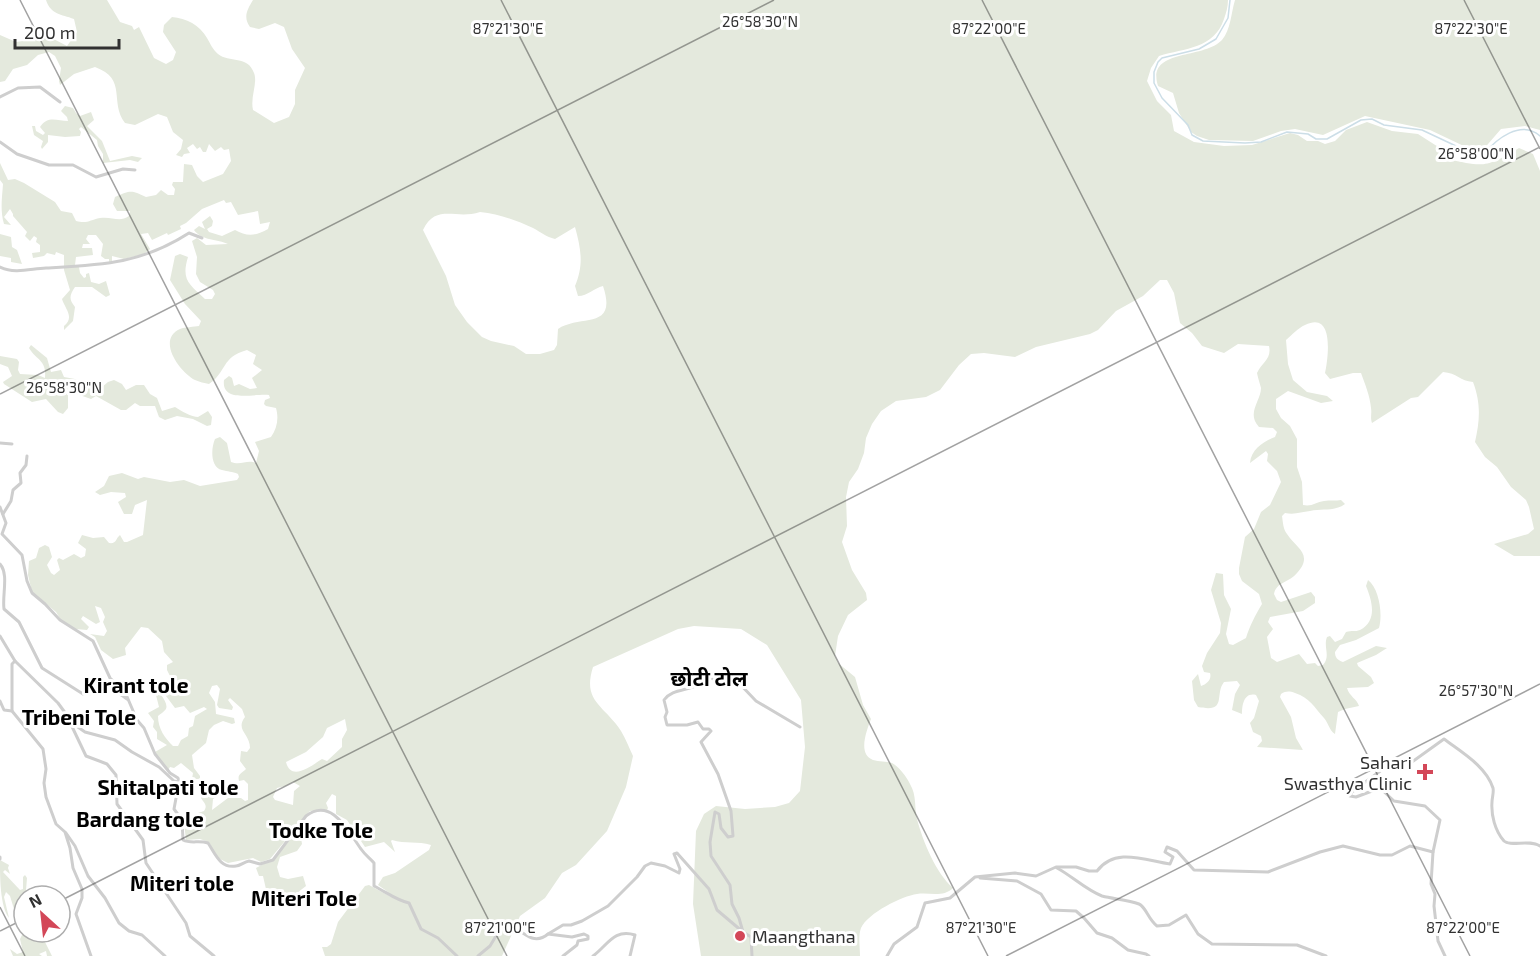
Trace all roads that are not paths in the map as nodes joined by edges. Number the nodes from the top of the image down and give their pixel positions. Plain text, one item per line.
1 (0, 97) edge
2 (60, 102) dead end
3 (0, 142) edge
4 (135, 170) dead end
5 (202, 238) dead end
6 (0, 267) edge
7 (0, 443) edge
8 (12, 444) dead end
9 (27, 456) dead end
10 (0, 507) edge
11 (3, 513) junction
12 (0, 564) edge
13 (0, 636) edge
14 (15, 661) junction
15 (128, 700) junction
16 (0, 701) edge
17 (12, 711) junction
18 (70, 723) junction
19 (800, 727) dead end
20 (179, 782) junction
21 (65, 832) junction
22 (1540, 846) edge
23 (1433, 852) junction
24 (1056, 867) junction
25 (975, 877) junction
26 (743, 932) junction
27 (548, 934) junction
28 (91, 956) edge
29 (165, 956) edge
30 (214, 956) edge
31 (457, 956) edge
32 (478, 956) edge
33 (563, 956) edge
34 (593, 956) edge
35 (630, 956) edge
36 (752, 956) edge
37 (887, 956) edge
38 (1149, 956) edge
39 (1326, 956) edge
40 (1445, 956) edge

1 - 2 street
3 - 4 street
5 - 6 street
7 - 8 street
9 - 11 street
10 - 11 street
11 - 15 street
12 - 15 street
13 - 14 street
14 - 17 street
14 - 18 street
15 - 20 street
16 - 17 street
17 - 21 street
18 - 20 street
18 - 30 street
19 - 26 street
20 - 31 street
21 - 28 street
21 - 29 street
22 - 23 street
23 - 24 street
23 - 40 street
24 - 25 street
24 - 39 street
25 - 37 street
25 - 38 street
26 - 27 street
26 - 36 street
27 - 32 street
27 - 33 street
34 - 35 street

